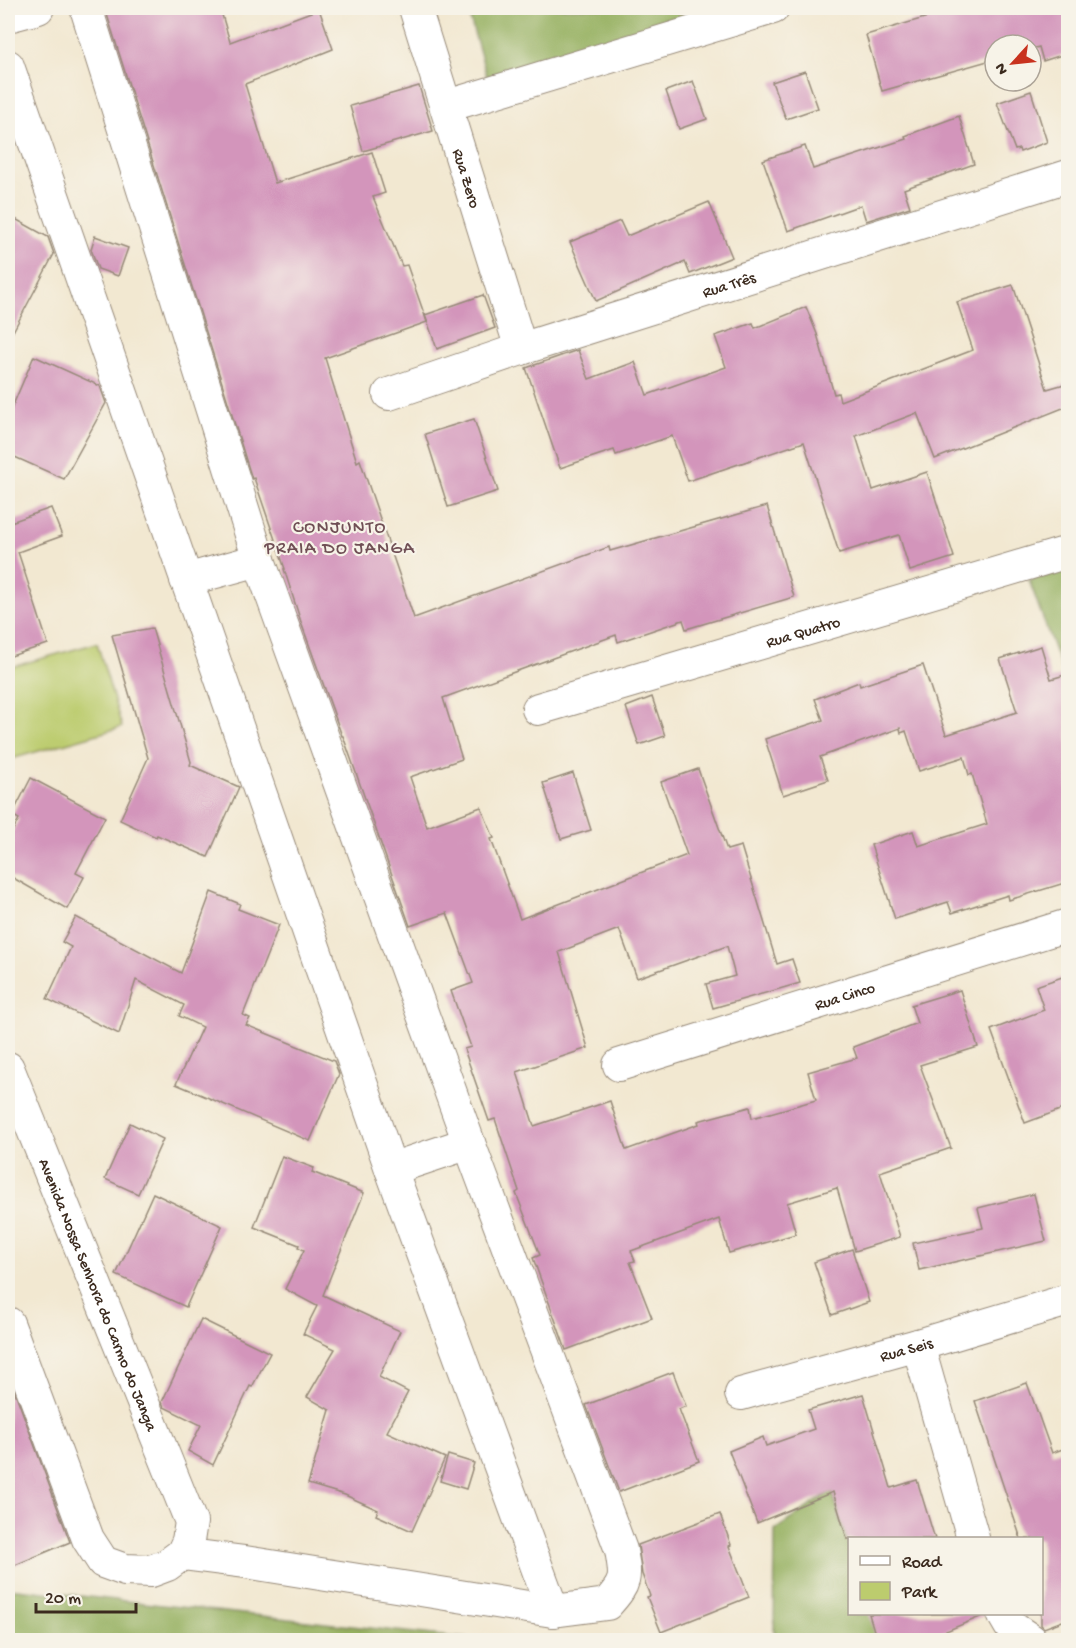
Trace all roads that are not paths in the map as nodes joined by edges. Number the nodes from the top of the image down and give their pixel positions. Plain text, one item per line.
1 (38, 8) edge
2 (86, 8) edge
3 (415, 8) edge
4 (773, 8) edge
5 (8, 16) edge
6 (8, 66) edge
7 (447, 106) junction
8 (1068, 176) edge
9 (521, 349) junction
10 (389, 394) dead end
11 (1068, 552) edge
12 (259, 560) junction
13 (186, 580) junction
14 (538, 709) dead end
15 (1068, 925) edge
16 (619, 1065) dead end
17 (8, 1068) edge
18 (469, 1143) junction
19 (391, 1169) junction
20 (1068, 1300) edge
21 (8, 1323) edge
22 (918, 1345) junction
23 (741, 1394) dead end
24 (972, 1537) edge
25 (182, 1554) junction
26 (554, 1611) junction
27 (1004, 1615) edge
28 (1031, 1641) edge

1 - 5 street
2 - 12 street
3 - 7 street, Rua Zero
4 - 7 street
6 - 13 street
7 - 9 street, Rua Zero
8 - 9 street, Rua Três
9 - 10 street, Rua Três
11 - 14 street, Rua Quatro
12 - 13 street
12 - 18 street
13 - 19 street
15 - 16 street, Rua Cinco
17 - 25 street, Avenida Nossa Senhora do Carmo do Janga
18 - 19 street
18 - 26 street
19 - 26 street
20 - 22 street, Rua Seis
21 - 25 street
22 - 23 street, Rua Seis
22 - 24 street
25 - 26 street
27 - 28 street

